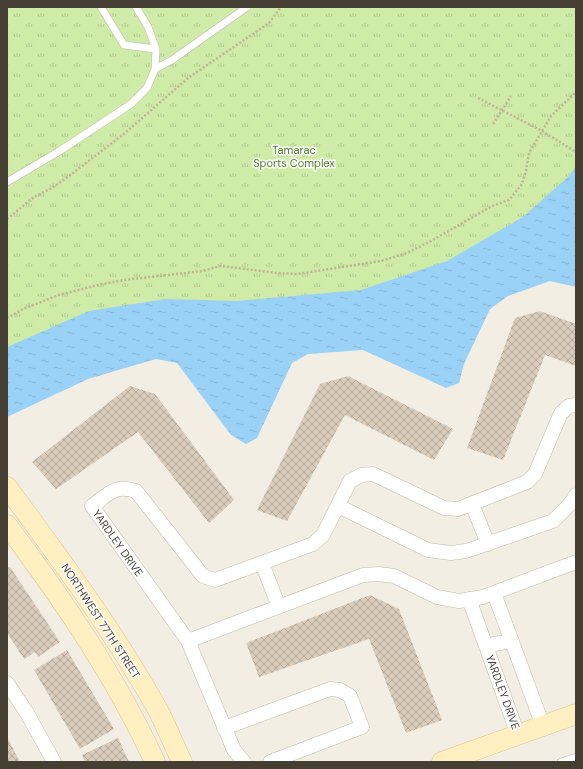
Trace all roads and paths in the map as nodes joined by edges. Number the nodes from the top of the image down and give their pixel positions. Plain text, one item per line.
1 (101, 7) edge
2 (136, 7) edge
3 (247, 7) edge
4 (281, 7) edge
5 (156, 49) junction
6 (155, 69) junction
7 (576, 91) edge
8 (511, 96) dead end
9 (478, 98) dead end
10 (503, 111) junction
11 (493, 124) dead end
12 (542, 130) junction
13 (576, 152) edge
14 (7, 182) edge
15 (7, 219) edge
16 (7, 318) edge
17 (576, 405) edge
18 (7, 487) edge
19 (576, 495) edge
20 (472, 504) junction
21 (338, 506) junction
22 (7, 525) edge
23 (488, 544) junction
24 (576, 562) edge
25 (262, 563) junction
26 (494, 593) junction
27 (470, 599) junction
28 (279, 607) junction
29 (188, 641) junction
30 (512, 641) junction
31 (487, 648) junction
32 (7, 683) edge
33 (576, 714) edge
34 (543, 726) junction
35 (224, 728) junction
36 (518, 735) junction
37 (576, 757) edge
38 (54, 762) edge
39 (154, 762) edge
40 (182, 762) edge
41 (244, 762) edge
42 (270, 762) edge
43 (442, 762) edge
44 (561, 762) edge

1 - 5 lane
2 - 5 lane
3 - 6 lane
4 - 15 path
5 - 6 lane
6 - 14 lane
7 - 12 path
8 - 10 path
9 - 10 path
10 - 11 path
10 - 12 path
12 - 13 path
12 - 16 path
17 - 20 street, YARDLEY DRIVE
18 - 40 street, NORTHWEST 77TH STREET
19 - 23 street
20 - 21 street, YARDLEY DRIVE
20 - 23 street
21 - 23 street
21 - 25 street, YARDLEY DRIVE
22 - 39 street, NORTHWEST 77TH STREET
24 - 26 street
25 - 28 street
25 - 29 street, YARDLEY DRIVE
26 - 27 street
26 - 30 street
27 - 28 street
27 - 31 street, YARDLEY DRIVE
28 - 29 street
29 - 35 street
30 - 31 street, YARDLEY DRIVE
30 - 34 street
31 - 36 street, YARDLEY DRIVE
32 - 38 street
33 - 34 street
34 - 36 street
35 - 41 street
35 - 42 street
36 - 43 street
37 - 44 lane

